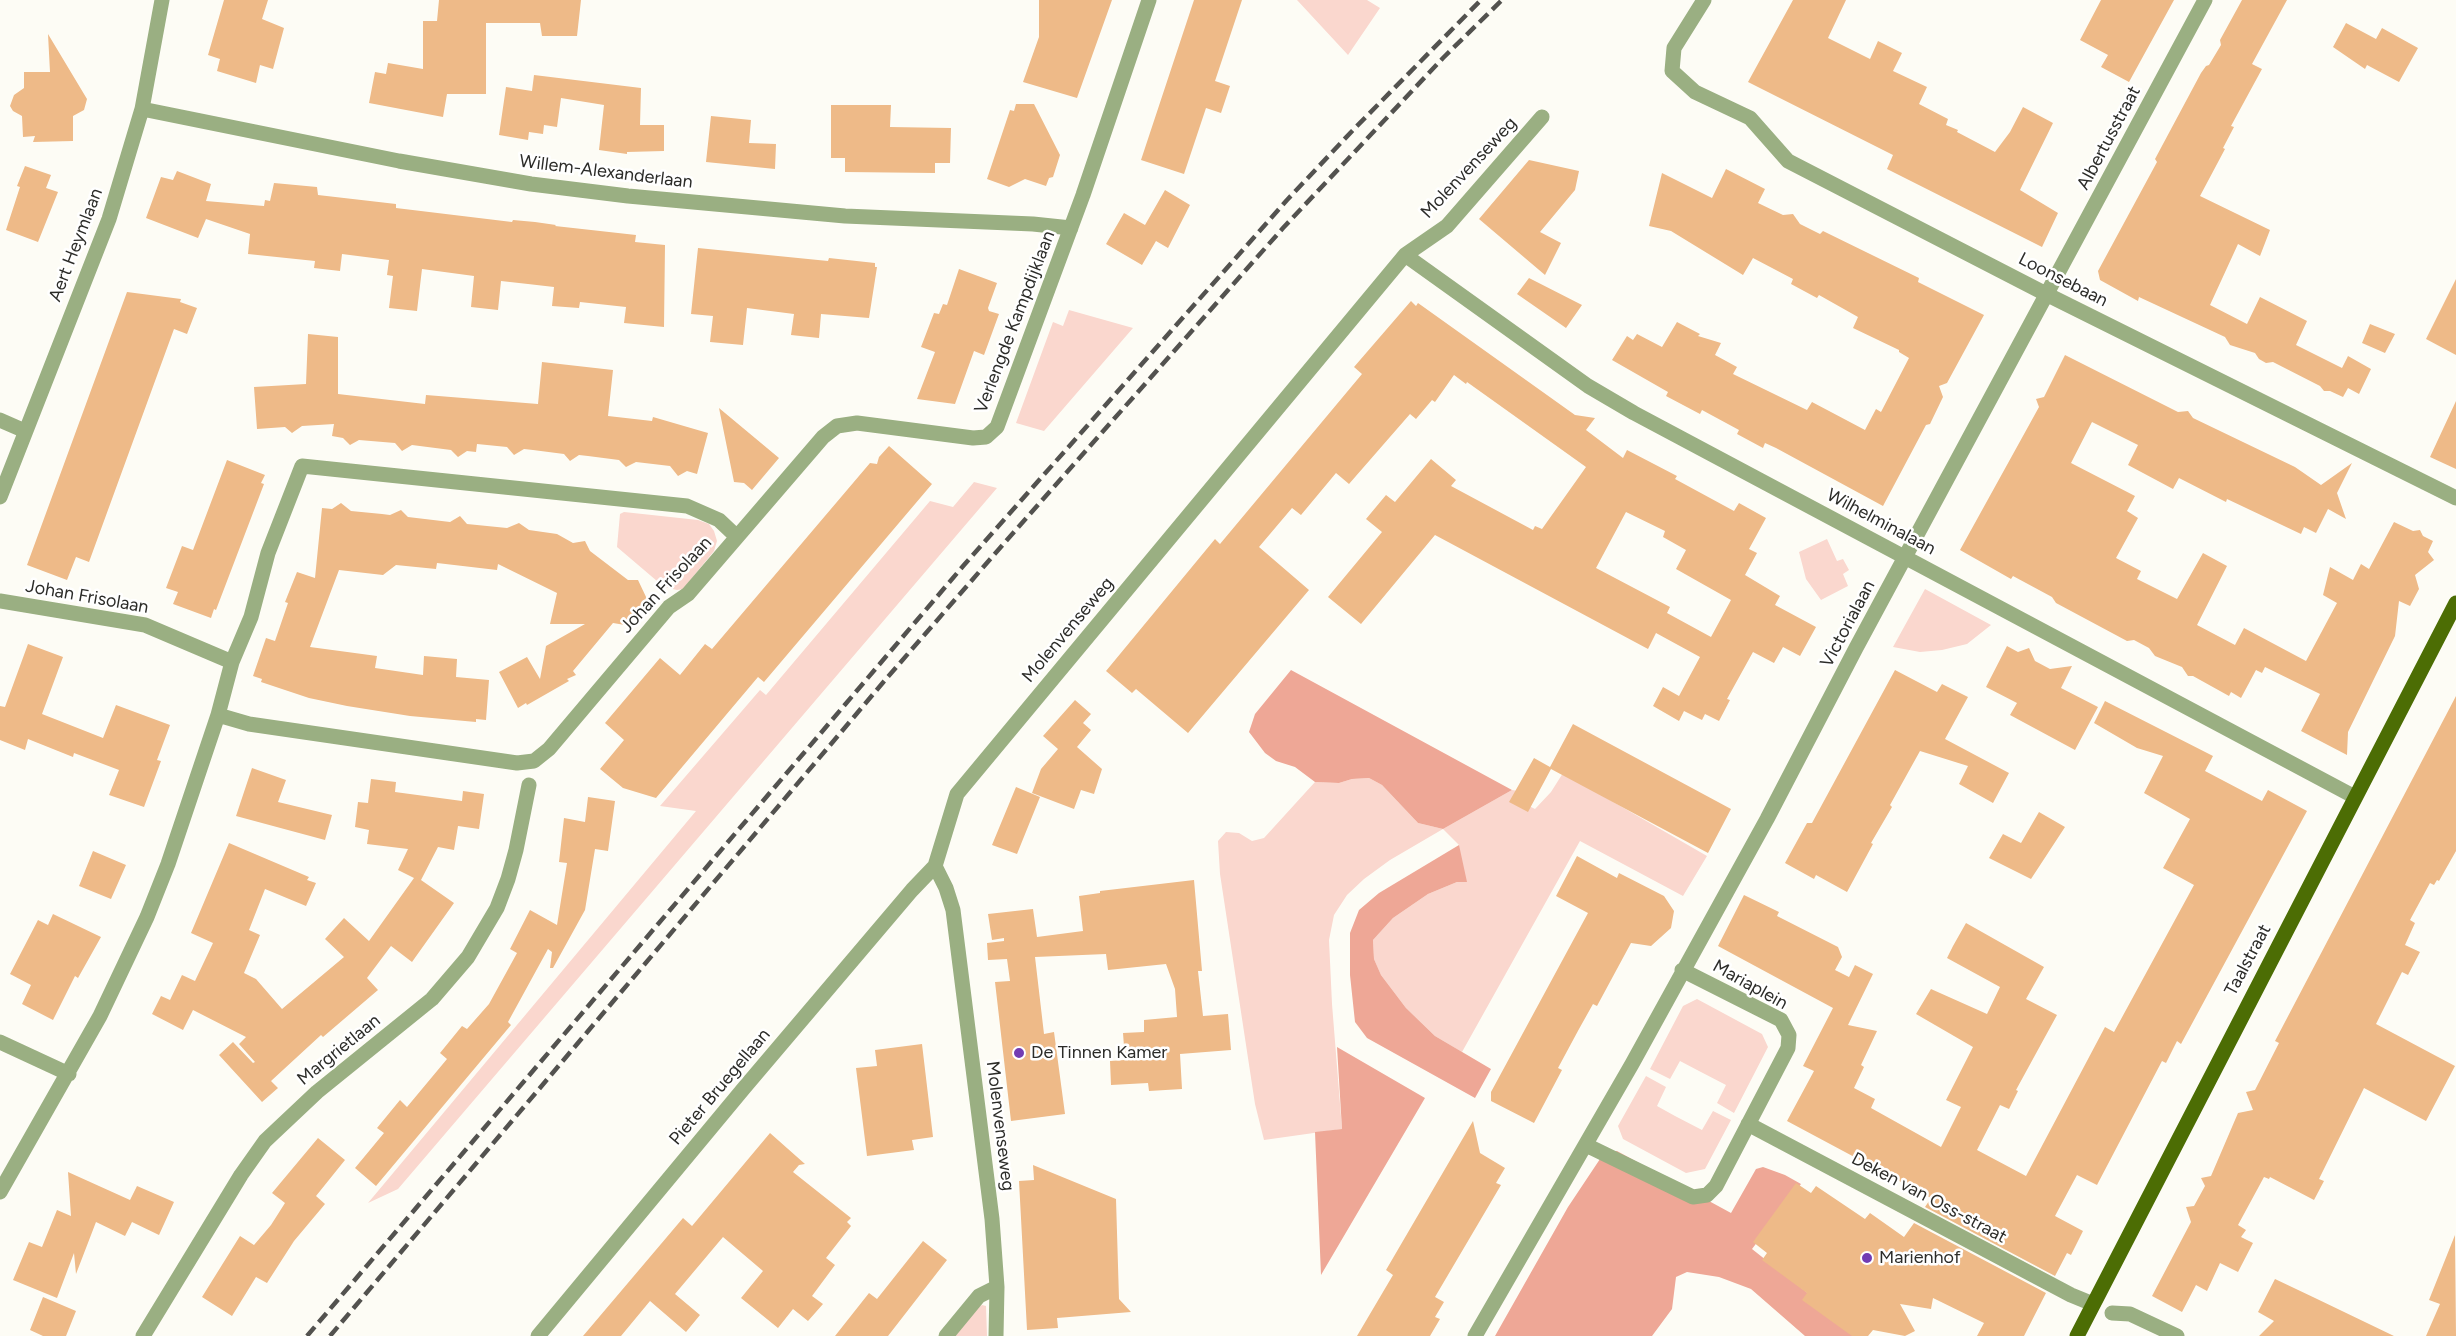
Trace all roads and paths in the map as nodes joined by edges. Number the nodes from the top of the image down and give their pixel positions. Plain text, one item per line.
1 (162, 0) edge
2 (1149, 0) edge
3 (1704, 0) edge
4 (2205, 0) edge
5 (142, 109) junction
6 (1542, 117) dead end
7 (1071, 228) junction
8 (1405, 255) junction
9 (2046, 294) junction
10 (0, 420) edge
11 (25, 431) junction
12 (0, 497) edge
13 (2456, 498) edge
14 (736, 537) junction
15 (1905, 557) junction
16 (0, 601) edge
17 (2456, 603) edge
18 (232, 662) junction
19 (218, 714) junction
20 (529, 785) dead end
21 (2355, 797) junction
22 (935, 866) junction
23 (1682, 970) junction
24 (0, 1042) edge
25 (69, 1074) junction
26 (1748, 1124) junction
27 (1586, 1145) junction
28 (0, 1192) edge
29 (996, 1287) junction
30 (2093, 1304) junction
31 (2112, 1313) dead end
32 (143, 1336) edge
33 (538, 1336) edge
34 (946, 1336) edge
35 (996, 1336) edge
36 (1475, 1336) edge
37 (2076, 1336) edge
38 (2176, 1336) edge

1 - 5 street, Aert Heymlaan
2 - 7 street, Verlengde Kampdijklaan
3 - 9 street, Loonsebaan
4 - 9 street, Albertusstraat
5 - 7 street, Willem-Alexanderlaan
5 - 11 street, Aert Heymlaan
6 - 8 street, Molenvenseweg
7 - 14 street, Verlengde Kampdijklaan
8 - 15 street, Wilhelminalaan
8 - 22 street, Molenvenseweg
9 - 13 street, Loonsebaan
9 - 15 street, Victorialaan
10 - 11 street
11 - 12 street, Aert Heymlaan
14 - 18 street, Johan Frisolaan
14 - 19 street, Johan Frisolaan
15 - 21 street, Wilhelminalaan
15 - 23 street, Victorialaan
16 - 18 street, Johan Frisolaan
17 - 21 main road, Taalstraat
18 - 19 street, Johan Frisolaan
19 - 25 street
20 - 32 street, Margrietlaan
21 - 30 main road, Taalstraat
22 - 29 street, Molenvenseweg
22 - 33 street, Pieter Bruegellaan
23 - 26 street, Mariaplein
23 - 27 street, Mariaplein
24 - 25 street
25 - 28 street
26 - 27 street, Mariaplein
26 - 30 street, Deken van Oss-straat
27 - 36 street, Mariaplein
29 - 34 street
29 - 35 street, Molenvenseweg
30 - 37 main road, Taalstraat
31 - 38 street

